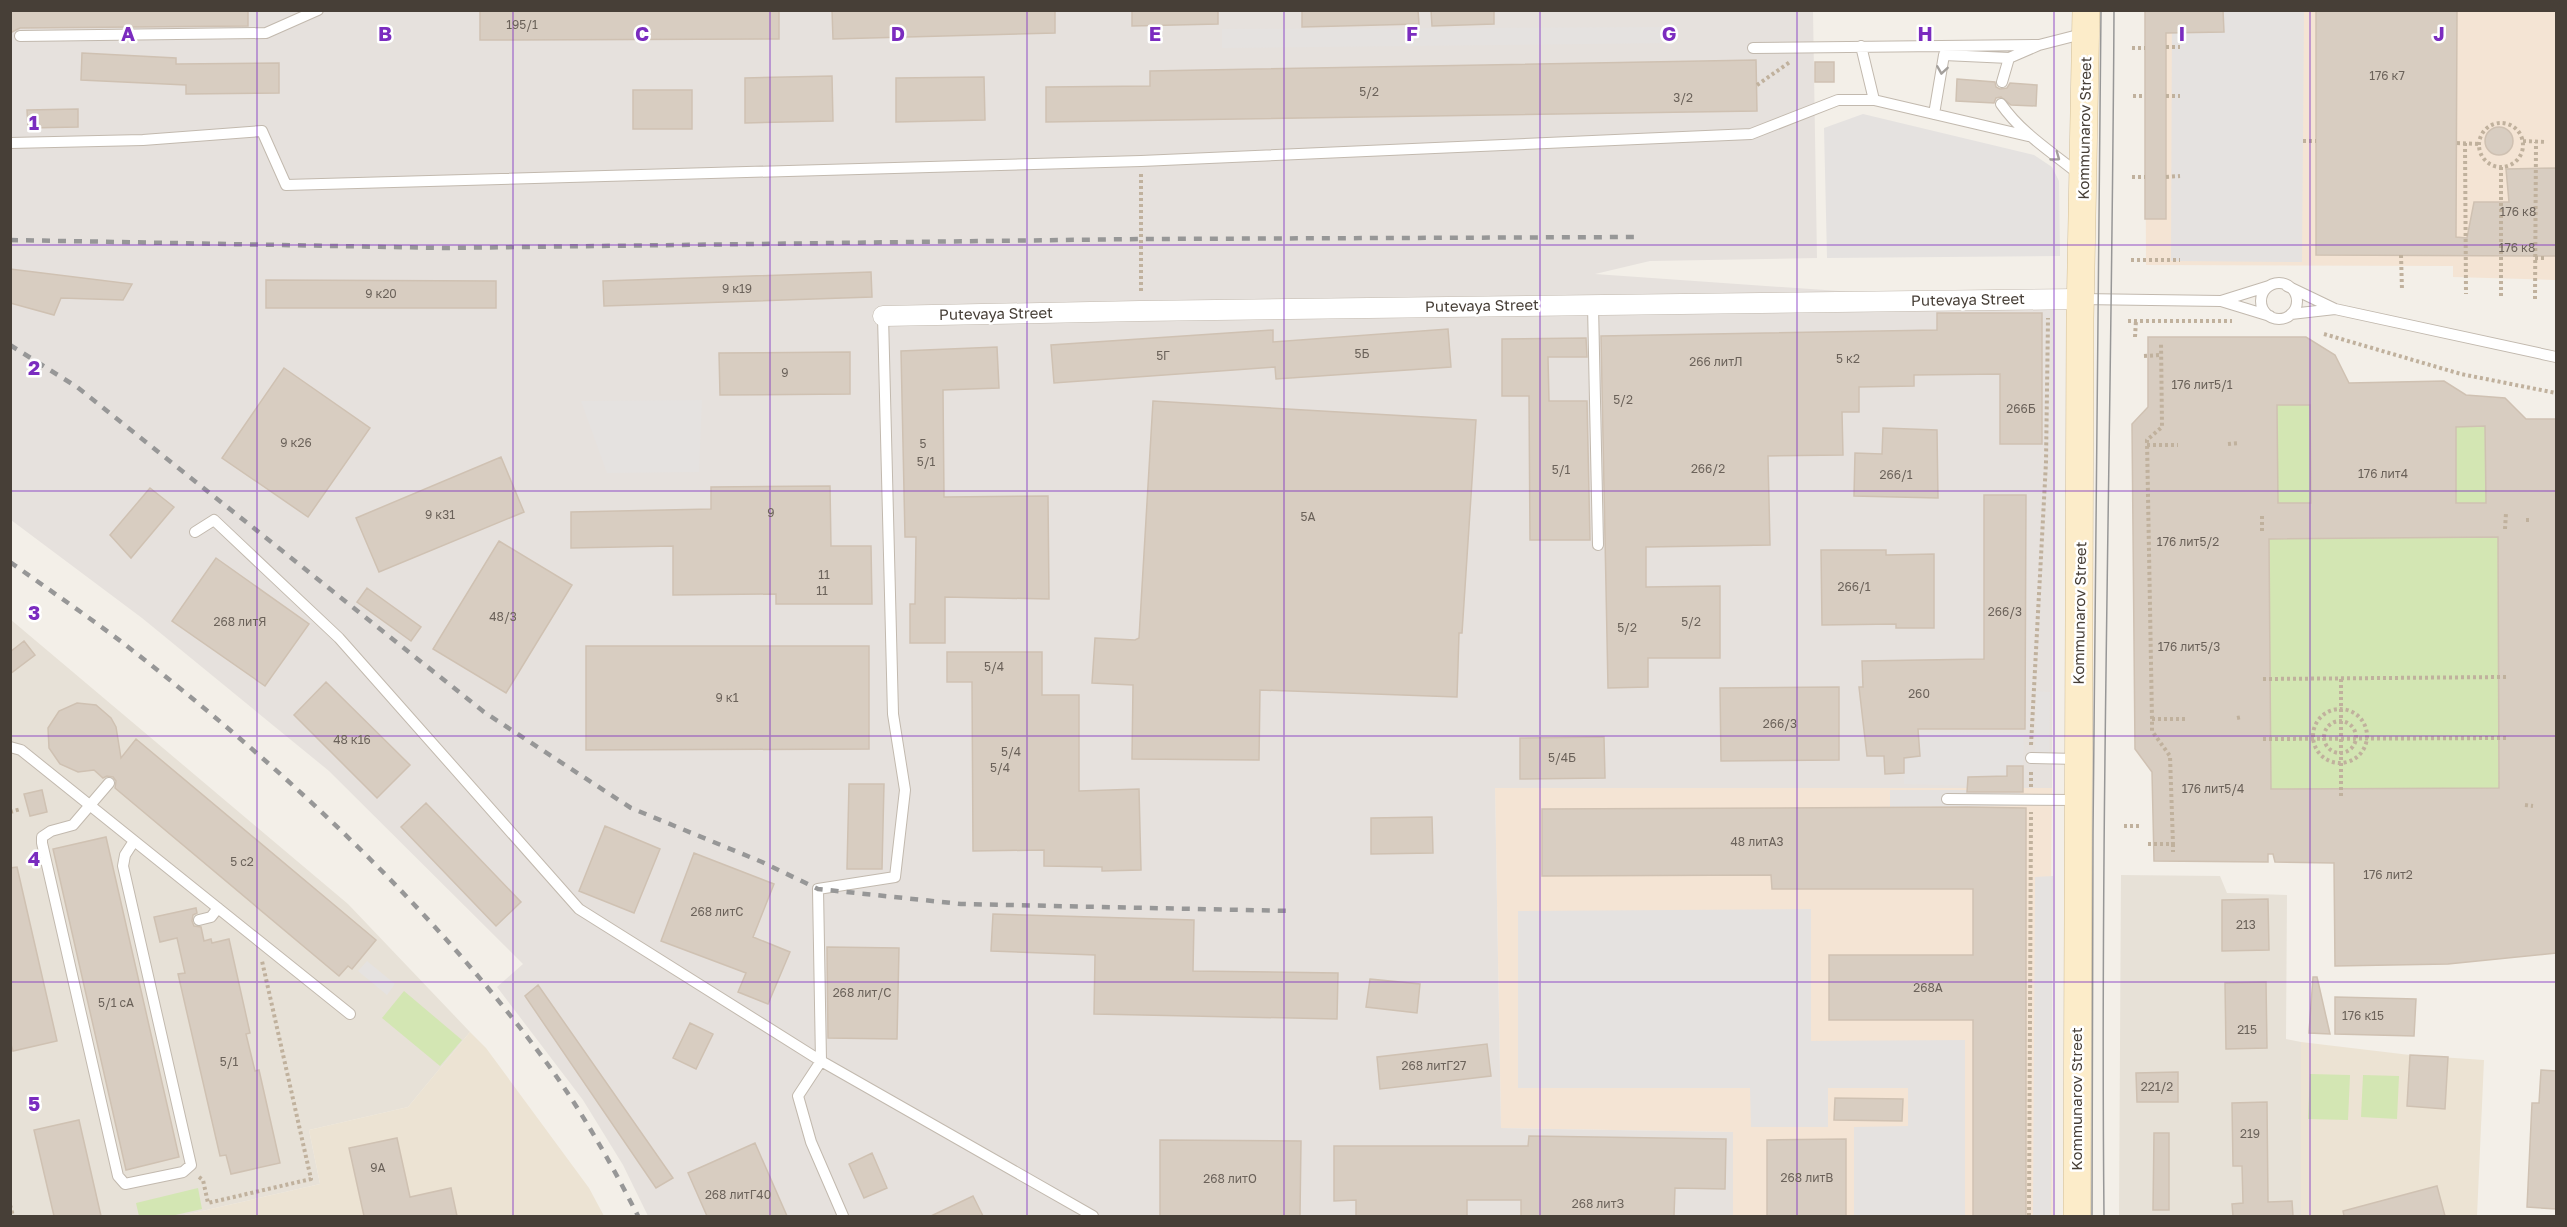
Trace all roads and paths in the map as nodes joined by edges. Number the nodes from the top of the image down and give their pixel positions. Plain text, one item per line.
1 (318, 10) edge
2 (2086, 22) edge
3 (20, 36) dead end
4 (2039, 45) junction
5 (1861, 46) junction
6 (2166, 47) dead end
7 (2180, 47) dead end
8 (1753, 48) dead end
9 (2132, 48) dead end
10 (2145, 48) dead end
11 (1797, 57) dead end
12 (2009, 58) junction
13 (2002, 82) dead end
14 (1757, 86) dead end
15 (2133, 96) dead end
16 (2145, 96) dead end
17 (2166, 96) dead end
18 (2180, 96) dead end
19 (1874, 100) junction
20 (2001, 104) dead end
21 (1934, 114) junction
22 (2028, 136) junction
23 (2303, 141) dead end
24 (2316, 141) dead end
25 (2523, 141) junction
26 (10, 142) edge
27 (2536, 142) junction
28 (2547, 142) dead end
29 (2457, 143) dead end
30 (2465, 143) junction
31 (2479, 144) junction
32 (1141, 161) junction
33 (2501, 167) junction
34 (2180, 176) dead end
35 (2132, 177) dead end
36 (2145, 177) dead end
37 (2166, 177) dead end
38 (2084, 178) junction
39 (2401, 255) dead end
40 (2535, 258) junction
41 (2545, 258) dead end
42 (2131, 260) dead end
43 (2180, 260) dead end
44 (2270, 286) junction
45 (2288, 286) junction
46 (2402, 290) dead end
47 (2466, 294) dead end
48 (2306, 295) junction
49 (2501, 297) dead end
50 (2081, 299) junction
51 (2535, 299) dead end
52 (2221, 301) junction
53 (1593, 305) junction
54 (2335, 309) junction
55 (1140, 311) junction
56 (2302, 313) junction
57 (2291, 314) junction
58 (883, 316) joint
59 (2270, 316) junction
60 (2136, 320) junction
61 (2128, 321) dead end
62 (2240, 322) dead end
63 (2324, 334) dead end
64 (2135, 337) dead end
65 (2161, 342) dead end
66 (2161, 355) junction
67 (2144, 356) dead end
68 (2556, 357) edge
69 (2556, 393) edge
70 (2239, 443) dead end
71 (2228, 444) dead end
72 (2178, 445) dead end
73 (2147, 446) junction
74 (2506, 513) dead end
75 (2262, 514) dead end
76 (2526, 520) dead end
77 (2532, 520) dead end
78 (2505, 530) dead end
79 (2262, 531) dead end
80 (195, 532) dead end
81 (1598, 545) dead end
82 (2341, 676) junction
83 (2506, 677) dead end
84 (2263, 679) dead end
85 (2340, 709) junction
86 (2187, 718) dead end
87 (2152, 719) junction
88 (2340, 721) junction
89 (2313, 738) junction
90 (2324, 738) junction
91 (2340, 738) junction
92 (2356, 738) junction
93 (2368, 738) junction
94 (2509, 738) dead end
95 (2263, 739) dead end
96 (10, 747) edge
97 (2340, 752) junction
98 (2031, 758) dead end
99 (2079, 759) junction
100 (2341, 764) junction
101 (109, 783) dead end
102 (2341, 796) dead end
103 (1947, 799) dead end
104 (2079, 800) junction
105 (2525, 805) dead end
106 (90, 806) junction
107 (2533, 806) dead end
108 (21, 809) dead end
109 (10, 812) edge
110 (2124, 826) dead end
111 (2139, 826) dead end
112 (134, 840) junction
113 (2148, 844) dead end
114 (2172, 844) junction
115 (2173, 852) dead end
116 (218, 908) junction
117 (199, 920) dead end
118 (256, 939) junction
119 (350, 1014) dead end
120 (821, 1061) junction
121 (189, 1169) junction
122 (10, 1205) edge
123 (1076, 1213) edge
124 (13, 1216) edge
125 (843, 1216) edge
126 (1093, 1216) edge
127 (2078, 1216) edge

1 - 3 lane
2 - 4 lane
2 - 38 main road, Kommunarov Street
4 - 5 lane
4 - 12 lane
5 - 8 lane
5 - 19 lane
6 - 7 path
9 - 10 path
11 - 14 path
12 - 13 lane
12 -> 21 lane
15 - 16 path
17 - 18 path
19 - 21 lane
19 - 32 lane
20 - 22 lane
21 - 22 lane
22 -> 38 lane
23 - 24 path
25 - 27 path
25 - 31 path
25 - 33 path
26 - 32 lane
27 - 28 path
27 - 40 path
29 - 30 path
30 - 31 path
30 - 47 path
31 - 33 path
32 - 55 path
33 - 49 path
34 - 37 path
35 - 36 path
38 - 50 main road, Kommunarov Street
39 - 46 path
40 - 41 path
40 - 51 path
42 - 43 path
44 - 45 lane
44 - 52 lane
44 - 59 lane
45 - 48 lane
45 - 57 lane
48 - 54 lane
48 - 56 lane
50 - 52 lane
50 - 53 street, Putevaya Street
50 - 99 main road, Kommunarov Street
52 - 59 lane
53 - 55 street, Putevaya Street
53 - 81 lane
54 - 56 lane
54 - 68 lane
55 - 58 street, Putevaya Street
56 - 57 lane
57 - 59 lane
58 - 120 lane
60 - 61 path
60 - 62 path
60 - 64 path
63 - 69 path
65 - 66 path
66 - 67 path
66 - 73 path
70 - 71 path
72 - 73 path
73 - 87 path
74 - 78 path
75 - 79 path
76 - 77 path
80 - 120 lane
82 - 83 path
82 - 84 path
82 - 85 path
85 - 88 path
85 - 89 path
85 - 93 path
86 - 87 path
87 - 114 path
88 - 90 path
88 - 91 path
88 - 92 path
89 - 90 path
89 - 95 path
89 - 100 path
90 - 91 path
90 - 97 path
91 - 92 path
91 - 97 path
92 - 93 path
92 - 97 path
93 - 94 path
93 - 100 path
96 - 106 lane
97 - 100 path
98 - 99 lane
99 - 104 main road, Kommunarov Street
100 - 102 path
101 - 106 lane
103 - 104 lane
104 - 127 main road, Kommunarov Street
105 - 107 path
106 - 112 lane
106 - 121 lane
108 - 109 path
110 - 111 path
112 - 116 lane
112 - 121 lane
113 - 114 path
114 - 115 path
116 - 117 lane
116 - 118 lane
118 - 119 lane
118 - 121 path
120 - 123 lane
120 - 125 lane
122 - 124 path
123 - 126 lane

